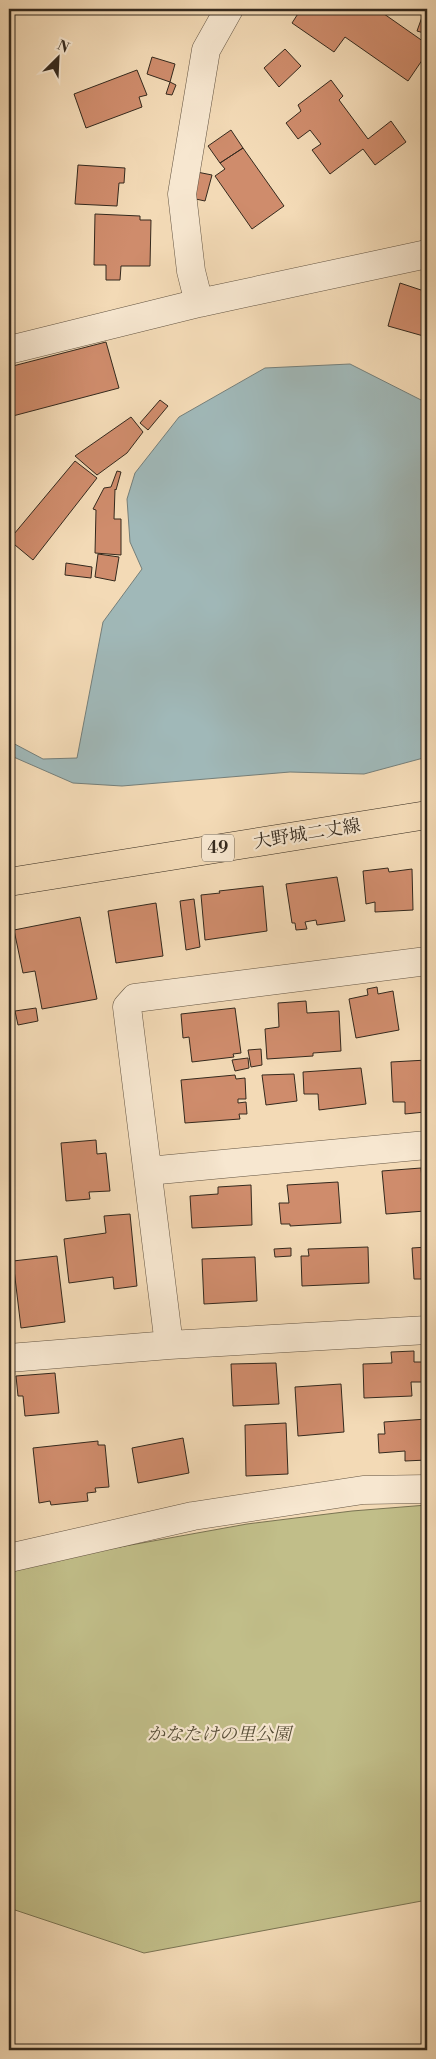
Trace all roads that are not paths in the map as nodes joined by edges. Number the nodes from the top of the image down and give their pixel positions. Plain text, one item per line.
1 (228, 9) edge
2 (427, 254) edge
3 (199, 303) junction
4 (9, 350) edge
5 (427, 815) edge
6 (9, 882) edge
7 (427, 961) edge
8 (427, 1145) edge
9 (148, 1171) junction
10 (427, 1330) edge
11 (168, 1345) junction
12 (9, 1358) edge
13 (427, 1490) edge
14 (9, 1558) edge

1 - 3 street
2 - 3 street
3 - 4 street
5 - 6 main road, 大野城二丈線 / 49
7 - 9 street
8 - 9 street
9 - 11 street
10 - 11 street
11 - 12 street
13 - 14 street

